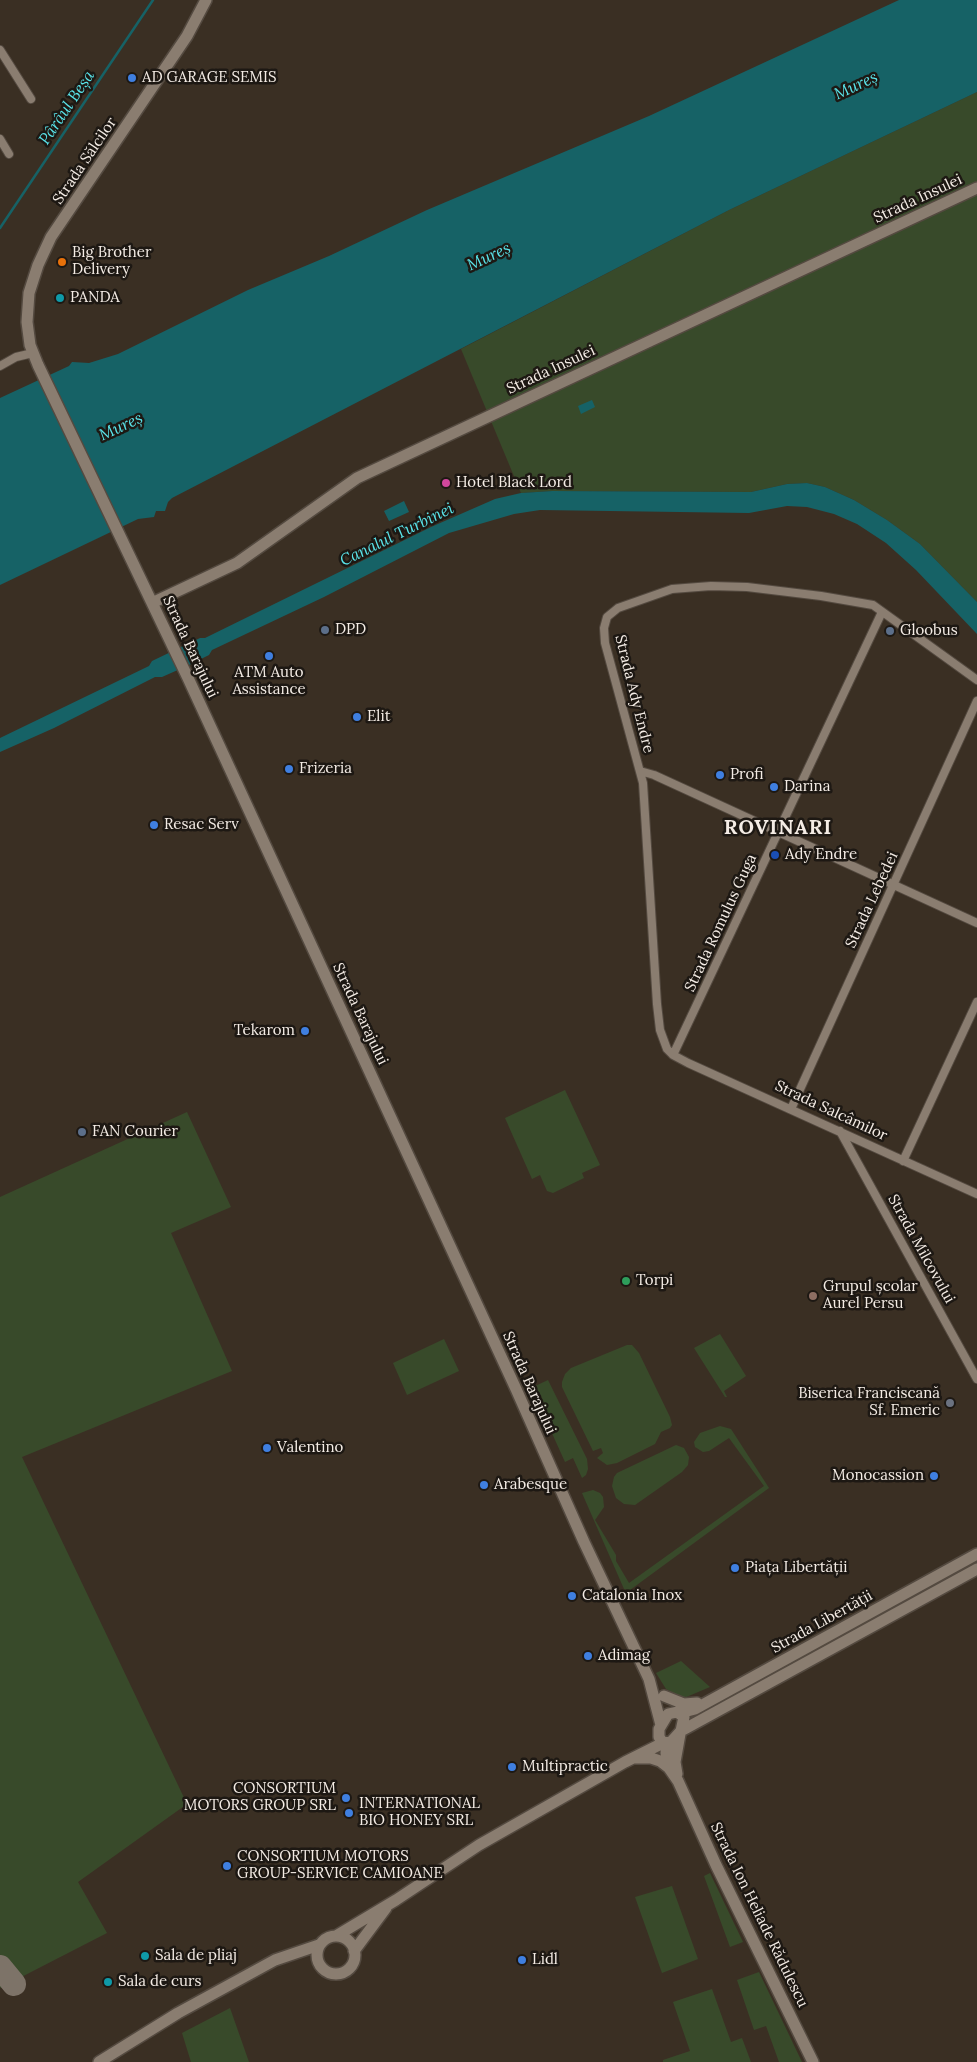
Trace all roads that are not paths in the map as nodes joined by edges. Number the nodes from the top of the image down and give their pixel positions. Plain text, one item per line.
1 (206, 0) edge
2 (0, 50) edge
3 (31, 99) dead end
4 (0, 139) edge
5 (9, 154) dead end
6 (977, 188) edge
7 (33, 353) junction
8 (0, 366) edge
9 (152, 603) junction
10 (882, 612) junction
11 (977, 680) edge
12 (977, 701) edge
13 (640, 771) junction
14 (779, 833) junction
15 (894, 885) junction
16 (977, 923) edge
17 (977, 1002) edge
18 (673, 1055) junction
19 (791, 1109) junction
20 (840, 1131) junction
21 (903, 1161) junction
22 (977, 1194) edge
23 (977, 1379) edge
24 (977, 1554) edge
25 (977, 1569) edge
26 (649, 1679) junction
27 (664, 1696) junction
28 (720, 1696) junction
29 (678, 1712) junction
30 (681, 1732) junction
31 (662, 1736) junction
32 (628, 1760) junction
33 (669, 1768) junction
34 (678, 1781) junction
35 (389, 1904) junction
36 (336, 1936) junction
37 (319, 1945) junction
38 (354, 1951) junction
39 (278, 1958) junction
40 (323, 1969) junction
41 (99, 2062) edge
42 (813, 2062) edge

1 - 7 main road, Strada Sălcilor
2 - 3 street
4 - 5 street
6 - 9 main road, Strada Insulei
7 - 8 street
7 - 9 main road, Strada Barajului
9 - 26 main road, Strada Barajului
10 - 11 street, Strada Ady Endre
10 - 13 street, Strada Ady Endre
10 - 14 street, Strada Romulus Guga
12 - 15 street, Strada Lebedei
13 - 14 street
13 - 18 street, Strada Ady Endre
14 - 15 street
14 - 18 street, Strada Romulus Guga
15 - 16 street
15 - 19 street, Strada Lebedei
17 - 21 street
18 - 19 street, Strada Salcâmilor
19 - 20 street, Strada Salcâmilor
20 - 21 street, Strada Salcâmilor
20 - 23 street, Strada Milcovului
21 - 22 street, Strada Salcâmilor
24 - 28 main road, Strada Libertății
25 - 30 main road, Strada Libertății
26 - 27 main road, Strada Barajului
26 - 31 main road, Strada Barajului
27 - 28 main road
27 - 29 main road, Strada Barajului
28 - 29 main road, Strada Libertății
29 - 30 main road, Strada Ion Heliade Rădulescu
29 - 31 main road, Strada Libertății
30 - 31 main road, Strada Libertății
30 - 34 main road, Strada Ion Heliade Rădulescu
31 - 32 main road
31 - 33 main road, Strada Ion Heliade Rădulescu
32 - 33 main road
32 - 35 main road
33 - 34 main road, Strada Ion Heliade Rădulescu
34 - 42 main road, Strada Ion Heliade Rădulescu
35 - 36 main road
35 - 38 main road
36 - 37 main road
36 - 38 main road
37 - 39 main road
37 - 40 main road
38 - 40 main road
39 - 40 main road
39 - 41 main road

